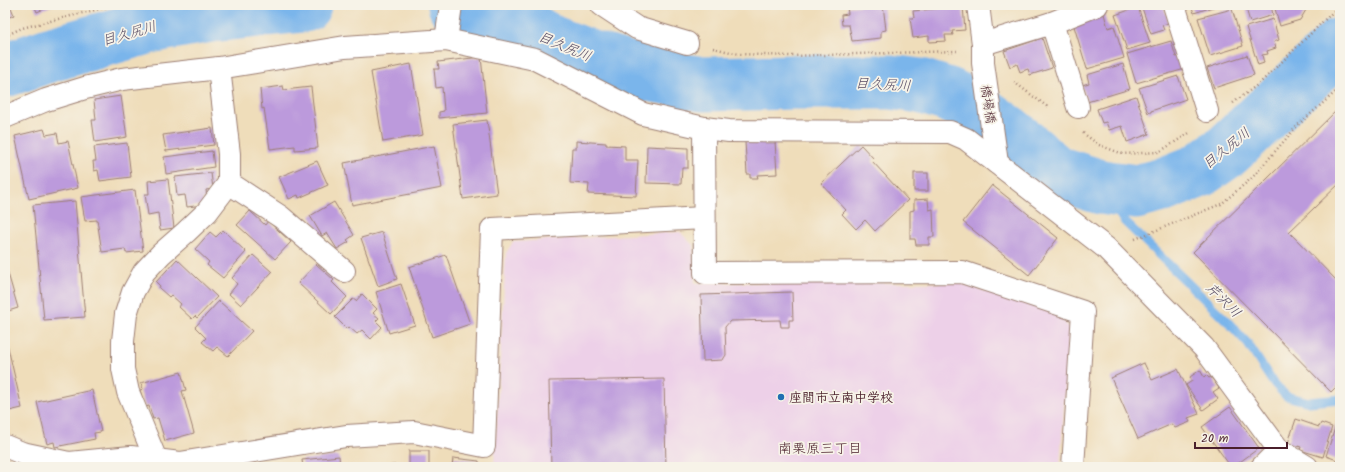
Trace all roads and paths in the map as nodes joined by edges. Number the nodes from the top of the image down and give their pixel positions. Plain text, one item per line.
1 (115, 5) edge
2 (451, 5) edge
3 (602, 5) edge
4 (978, 5) edge
5 (1097, 5) edge
6 (1174, 5) edge
7 (1340, 5) edge
8 (1052, 23) junction
9 (446, 35) junction
10 (5, 36) edge
11 (687, 43) joint
12 (983, 53) junction
13 (219, 68) junction
14 (1008, 78) dead end
15 (1340, 88) edge
16 (1229, 106) dead end
17 (1078, 107) dead end
18 (1050, 109) dead end
19 (1207, 111) dead end
20 (5, 116) edge
21 (704, 128) junction
22 (1080, 131) dead end
23 (1191, 132) dead end
24 (996, 154) junction
25 (229, 183) junction
26 (704, 218) junction
27 (1132, 240) dead end
28 (344, 271) dead end
29 (1278, 450) junction
30 (17, 455) edge
31 (157, 464) edge
32 (1073, 467) edge
33 (1262, 467) edge
34 (1307, 467) edge

1 - 10 path
2 - 9 street
3 - 11 street
4 - 12 street, 橋場橋
5 - 8 street
6 - 19 street
7 - 16 path
8 - 12 street
8 - 17 street
9 - 13 street
9 - 21 street
11 - 12 path
12 - 24 street, 橋場橋
13 - 20 street
13 - 25 street
14 - 18 path
15 - 27 path
21 - 24 street
21 - 26 street
22 - 23 path
24 - 29 street
25 - 28 street
25 - 31 street
26 - 31 street
26 - 32 street
29 - 33 street
29 - 34 street
30 - 31 street

